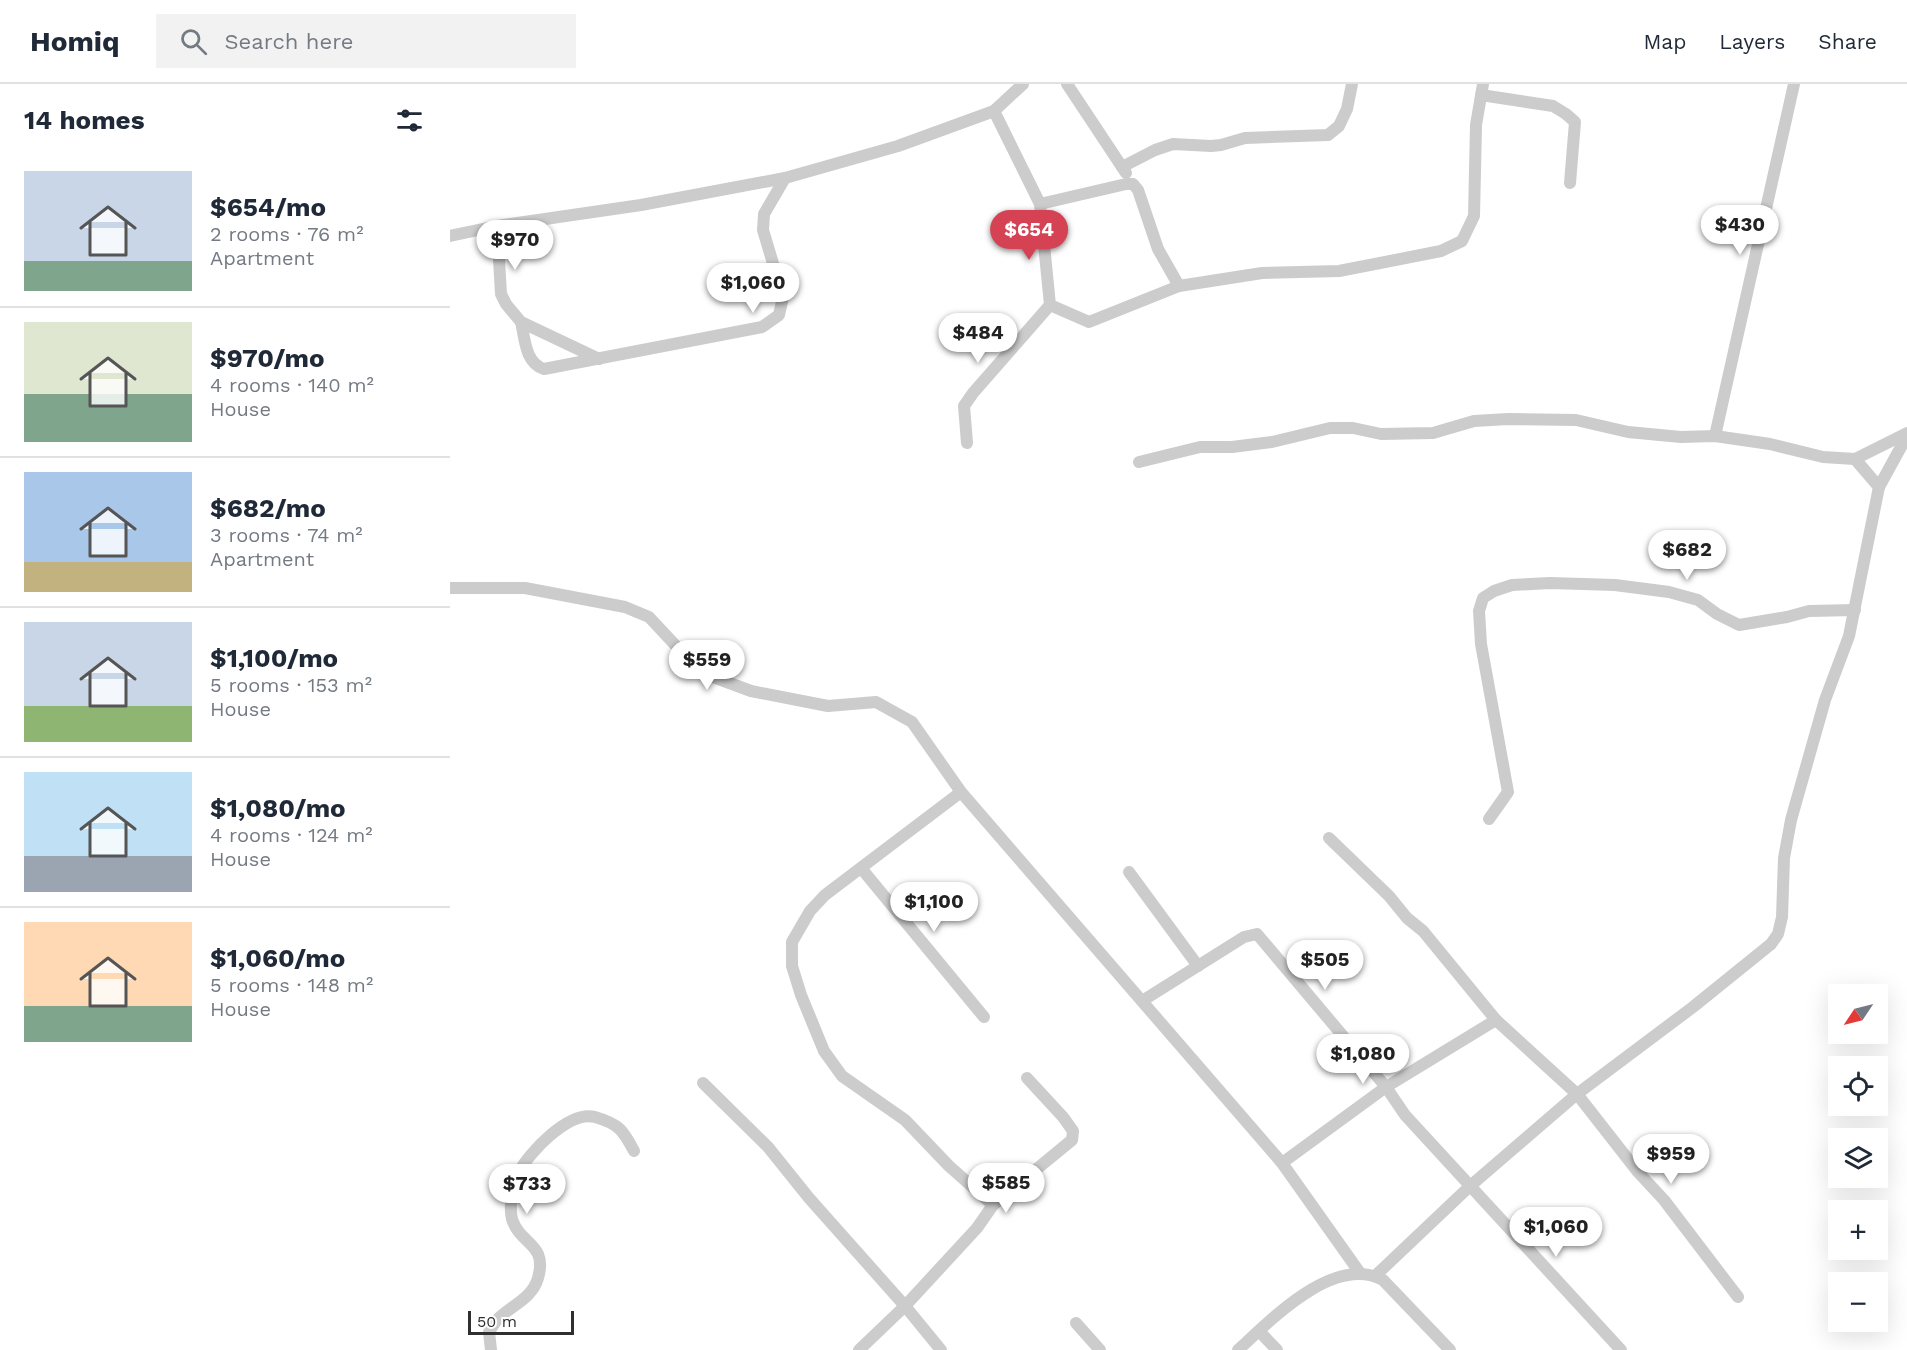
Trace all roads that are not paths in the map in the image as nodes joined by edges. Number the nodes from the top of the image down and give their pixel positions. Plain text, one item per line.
1 (1023, 84) edge
2 (1067, 84) edge
3 (1352, 84) edge
4 (1794, 84) edge
5 (1482, 90) edge
6 (994, 111) junction
7 (1122, 167) junction
8 (785, 178) junction
9 (1570, 183) dead end
10 (1133, 184) junction
11 (1040, 204) junction
12 (497, 226) junction
13 (450, 236) edge
14 (1179, 286) junction
15 (1050, 305) junction
16 (521, 322) junction
17 (599, 359) junction
18 (1907, 434) edge
19 (1715, 435) junction
20 (967, 443) dead end
21 (1855, 459) junction
22 (1139, 462) dead end
23 (1879, 487) junction
24 (450, 588) edge
25 (1855, 610) junction
26 (961, 792) junction
27 (1489, 819) dead end
28 (1329, 838) dead end
29 (861, 868) junction
30 (1129, 872) dead end
31 (1198, 966) junction
32 (1142, 1001) junction
33 (984, 1017) dead end
34 (1496, 1020) junction
35 (1027, 1078) dead end
36 (703, 1083) dead end
37 (1386, 1087) junction
38 (1577, 1094) junction
39 (634, 1151) dead end
40 (1282, 1163) junction
41 (1469, 1187) junction
42 (993, 1205) junction
43 (1360, 1273) junction
44 (1375, 1276) junction
45 (1737, 1297) dead end
46 (905, 1306) junction
47 (1076, 1323) dead end
48 (1259, 1331) junction
49 (491, 1350) edge
50 (859, 1350) edge
51 (941, 1350) edge
52 (1100, 1350) edge
53 (1238, 1350) edge
54 (1277, 1350) edge
55 (1450, 1350) edge
56 (1621, 1350) edge

1 - 6 street
2 - 7 street
3 - 7 street
4 - 19 street
5 - 9 street
5 - 14 street
6 - 8 street
6 - 11 street
7 - 10 street
8 - 12 street
8 - 17 street
10 - 11 street
10 - 14 street
11 - 15 street
12 - 13 street
12 - 16 street
14 - 15 street
15 - 20 street
16 - 17 street
16 - 17 street
18 - 21 street
18 - 23 street
19 - 21 street
19 - 22 street
21 - 23 street
23 - 25 street
24 - 26 street
25 - 27 street
25 - 38 street
26 - 29 street
26 - 32 street
28 - 34 street
29 - 33 street
29 - 42 street
30 - 31 street
31 - 32 street
31 - 37 street
32 - 40 street
34 - 37 street
34 - 38 street
35 - 42 street
36 - 46 street
37 - 40 street
37 - 41 street
38 - 41 street
38 - 45 street
39 - 49 street
40 - 43 street
41 - 44 street
41 - 56 street
42 - 46 street
43 - 44 street
43 - 48 street
44 - 55 street
46 - 50 street
46 - 51 street
47 - 52 street
48 - 53 street
48 - 54 street

